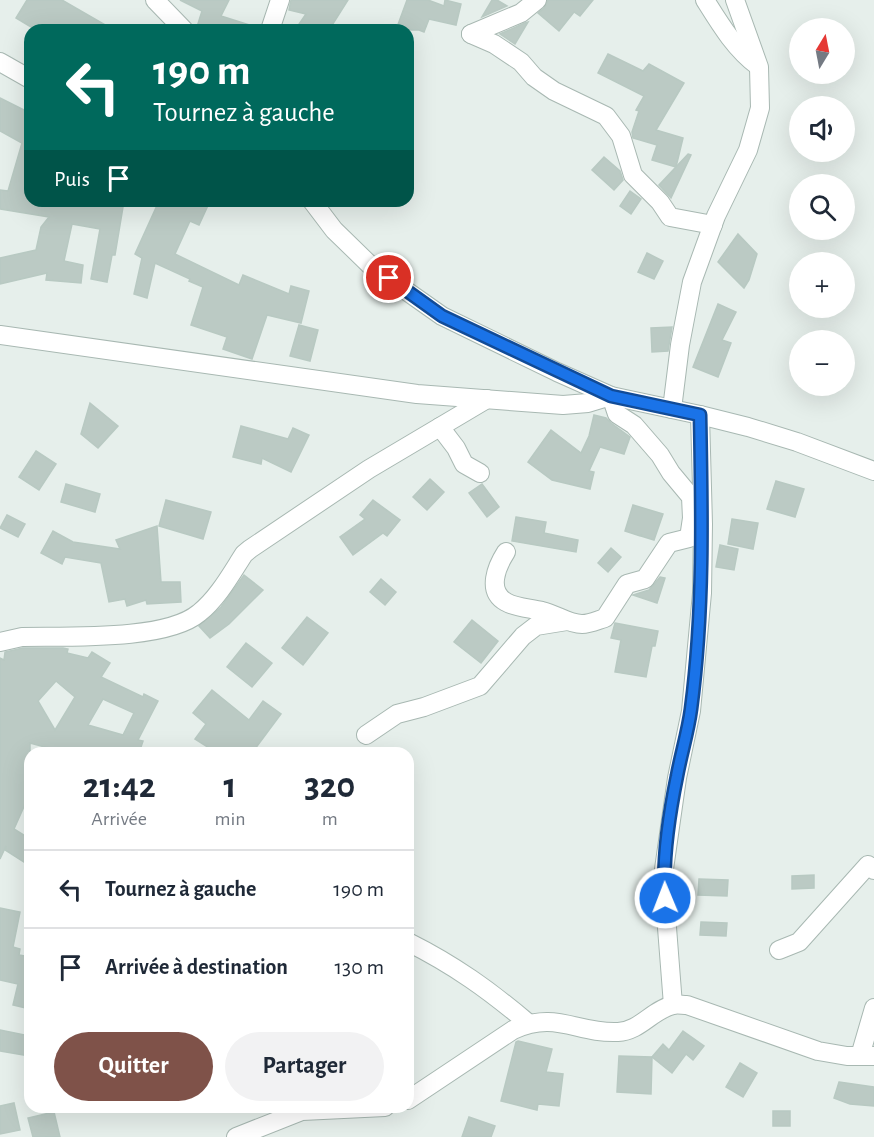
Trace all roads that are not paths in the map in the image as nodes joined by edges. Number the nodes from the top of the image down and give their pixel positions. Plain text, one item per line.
1 (155, 0) edge
2 (280, 0) edge
3 (537, 0) edge
4 (705, 0) edge
5 (735, 0) edge
6 (176, 24) edge
7 (272, 24) edge
8 (0, 63) edge
9 (759, 67) junction
10 (24, 76) edge
11 (317, 207) edge
12 (712, 225) junction
13 (0, 335) edge
14 (611, 396) junction
15 (487, 399) junction
16 (672, 409) junction
17 (700, 415) junction
18 (440, 427) junction
19 (874, 471) edge
20 (480, 473) dead end
21 (506, 552) dead end
22 (567, 621) junction
23 (0, 642) edge
24 (366, 735) dead end
25 (874, 870) edge
26 (414, 945) edge
27 (779, 950) dead end
28 (673, 1005) junction
29 (874, 1008) edge
30 (528, 1023) junction
31 (867, 1056) edge
32 (414, 1096) edge
33 (297, 1113) edge
34 (236, 1137) edge

1 - 6 street
2 - 7 street
3 - 12 street
4 - 9 street
5 - 9 street
8 - 10 street
9 - 12 street
11 - 14 street
12 - 16 street
13 - 15 street
14 - 15 street
14 - 16 street
14 - 22 street
15 - 18 street
16 - 17 street
17 - 19 street
17 - 28 street
18 - 20 street
18 - 23 street
21 - 22 street
22 - 24 street
25 - 27 street
26 - 30 street
28 - 30 street
28 - 31 street
29 - 31 street
30 - 32 street
33 - 34 street

